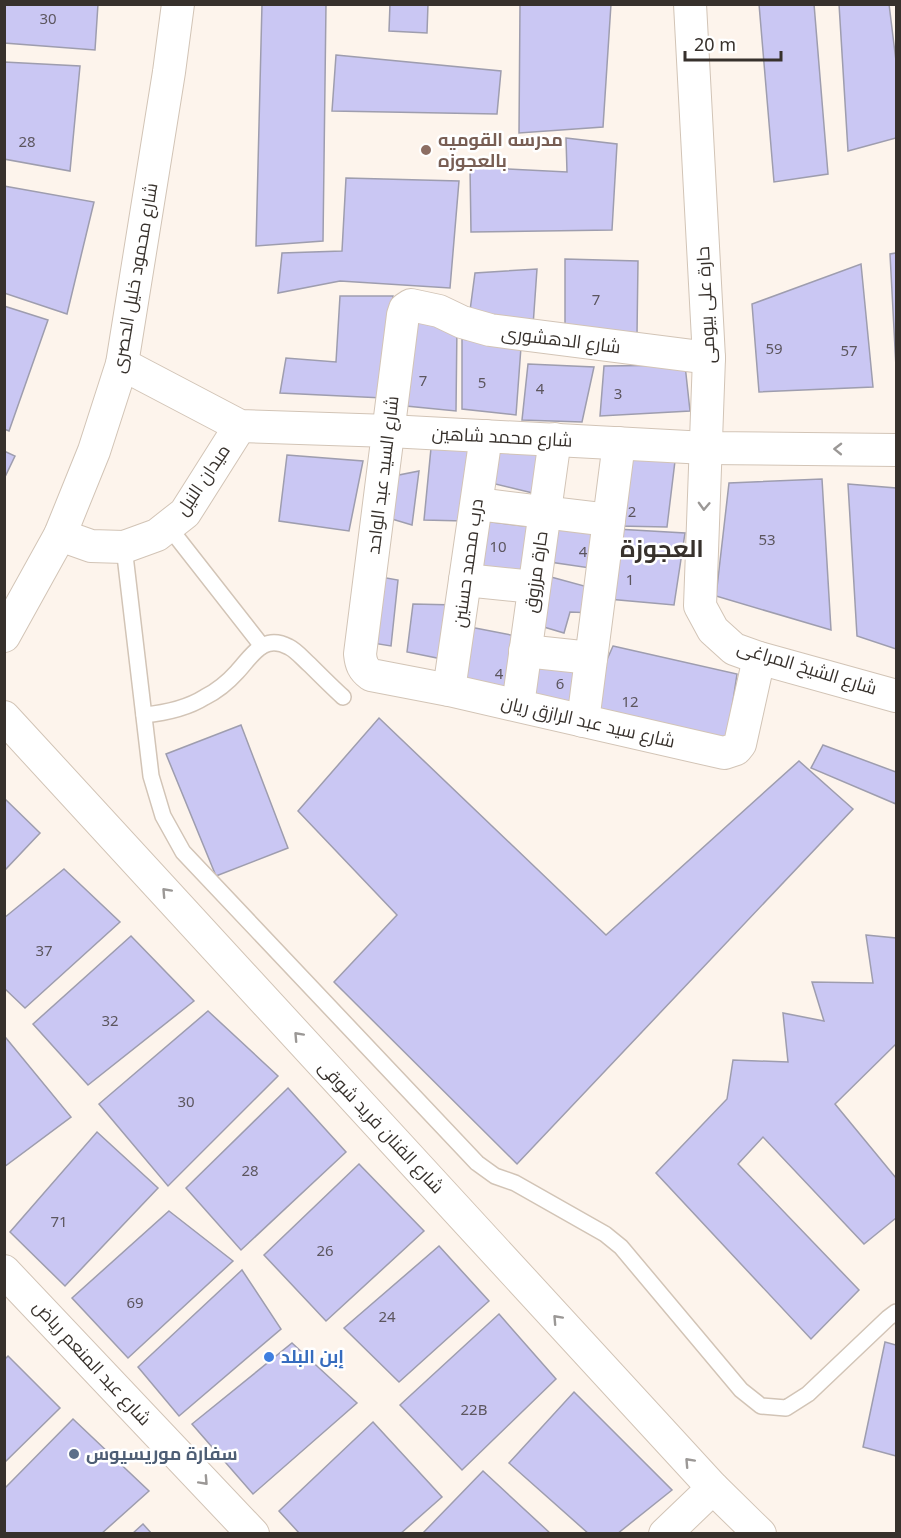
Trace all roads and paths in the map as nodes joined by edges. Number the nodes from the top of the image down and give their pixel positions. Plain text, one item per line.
1 (178, 4) edge
2 (690, 4) edge
3 (417, 306) joint
4 (709, 358) junction
5 (122, 364) junction
6 (240, 426) junction
7 (389, 430) junction
8 (486, 436) junction
9 (555, 439) junction
10 (619, 443) junction
11 (706, 448) junction
12 (897, 450) edge
13 (477, 504) junction
14 (544, 512) junction
15 (609, 520) junction
16 (168, 526) junction
17 (60, 535) junction
18 (124, 546) junction
19 (465, 580) junction
20 (534, 587) junction
21 (700, 606) joint
22 (4, 636) edge
23 (262, 646) junction
24 (525, 651) junction
25 (360, 654) joint
26 (591, 658) junction
27 (759, 658) junction
28 (449, 690) junction
29 (897, 696) edge
30 (343, 697) dead end
31 (518, 705) junction
32 (144, 715) junction
33 (4, 717) edge
34 (583, 721) junction
35 (4, 1271) edge
36 (897, 1312) edge
37 (713, 1488) junction
38 (253, 1533) edge
39 (665, 1533) edge
40 (760, 1533) edge

1 - 5 street, شارع محمود خليل الحصرى
2 - 4 street, حارة على بيومى
3 - 4 street, شارع الدهشورى
3 - 7 street, شارع السيد عبد الواحد
4 - 11 street, حارة على بيومى
5 - 6 street, شارع محمد شاهين
5 - 17 street, شارع محمود خليل الحصرى
6 - 7 street, شارع محمد شاهين
6 - 16 street, ميدان النيل
7 - 8 street, شارع محمد شاهين
7 - 25 street, شارع السيد عبد الواحد
8 - 9 street, شارع محمد شاهين
8 - 13 street, درب محمد حسنين
9 - 10 street, شارع محمد شاهين
9 - 14 street, حارة مرزوق
10 - 11 street, شارع محمد شاهين
10 - 15 street
12 -> 11 street, شارع محمد شاهين
11 -> 21 street, حارة على بيومى
13 - 14 street
13 - 19 street, درب محمد حسنين
14 - 15 street
14 - 20 street, حارة مرزوق
15 - 26 street
16 - 18 street, ميدان النيل
16 - 23 lane
17 - 18 street, ميدان النيل
17 - 22 street, شارع محمود خليل الحصرى
18 - 32 lane
19 - 20 street
19 - 28 street, درب محمد حسنين
20 - 24 street, حارة مرزوق
21 - 27 street, شارع الشيخ المراغى
23 - 30 lane
23 - 32 lane
24 - 26 street
24 - 31 street, حارة مرزوق
25 - 28 street, شارع سيد عبد الرازق ريان
26 - 34 street
27 - 29 street, شارع الشيخ المراغى
27 - 34 street, شارع سيد عبد الرازق ريان
28 - 31 street, شارع سيد عبد الرازق ريان
31 - 34 street, شارع سيد عبد الرازق ريان
32 - 36 lane
37 -> 33 street, شارع الفنان فريد شوقى
35 -> 38 street, شارع عبد المنعم رياض
37 - 39 street
37 - 40 street, شارع الفنان فريد شوقى

